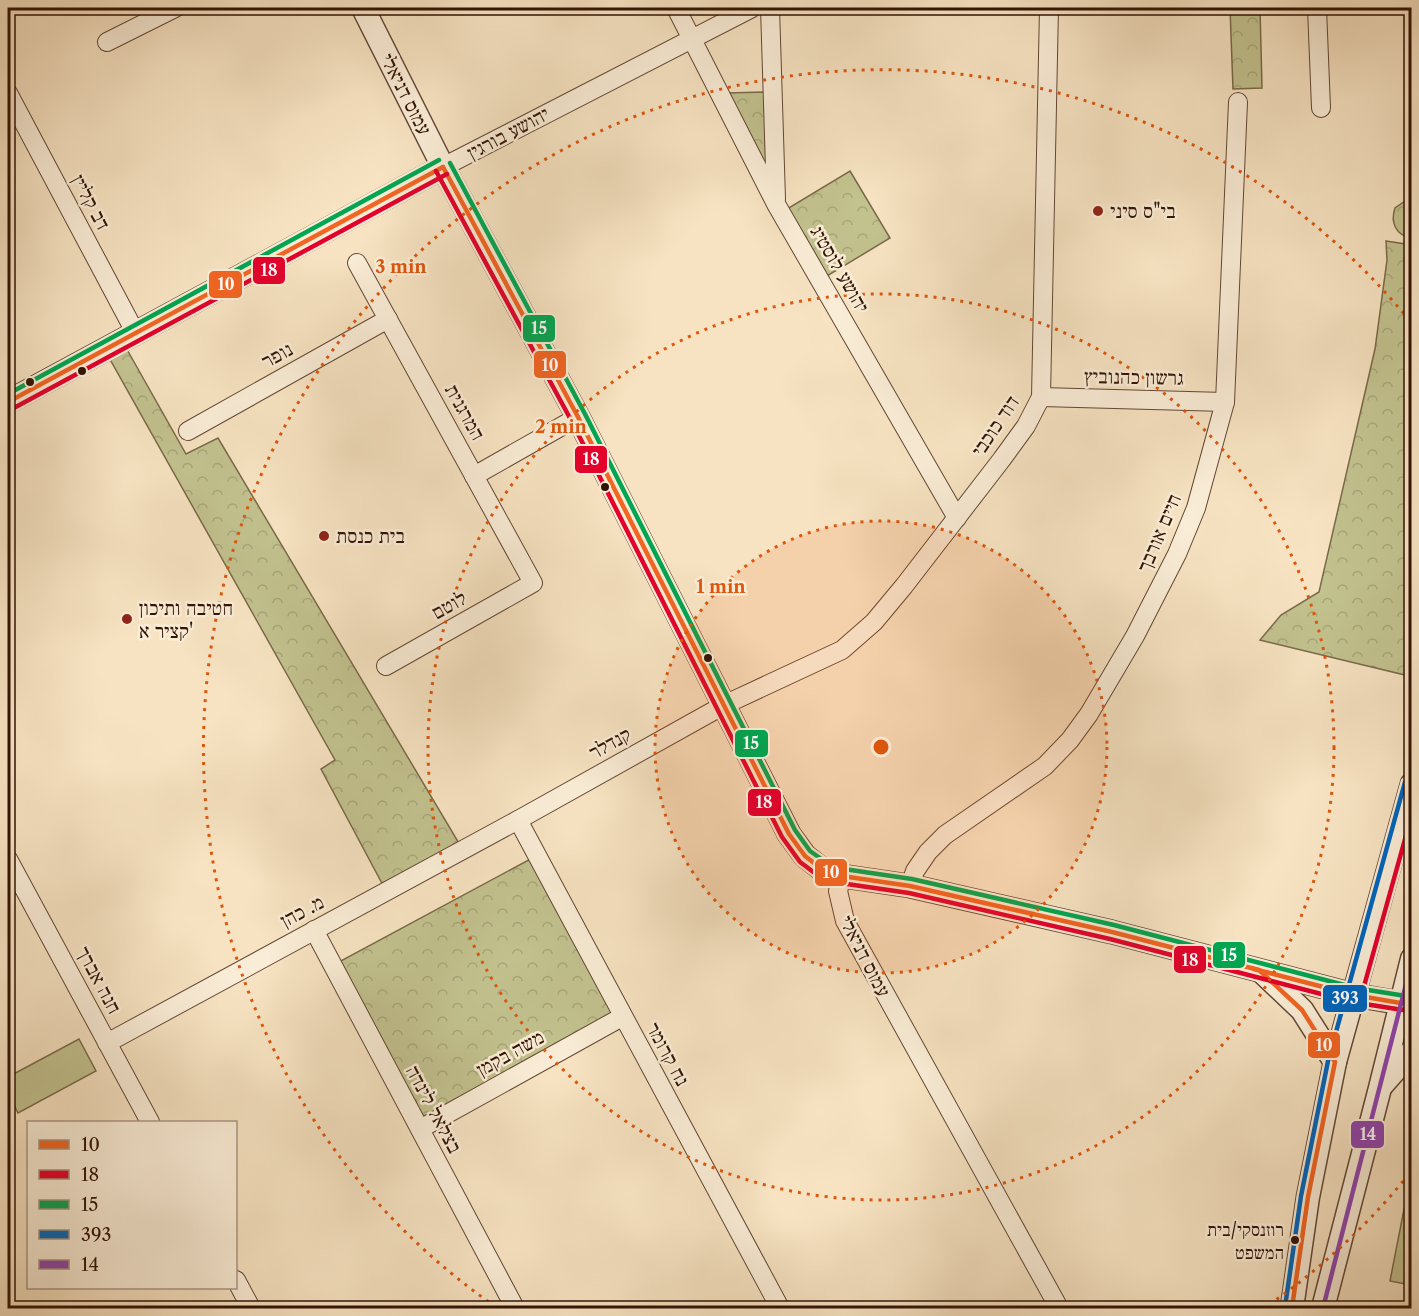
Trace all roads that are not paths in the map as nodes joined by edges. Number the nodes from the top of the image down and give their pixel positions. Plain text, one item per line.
1 (175, 8) edge
2 (363, 8) edge
3 (676, 8) edge
4 (752, 8) edge
5 (770, 8) edge
6 (1049, 8) edge
7 (1317, 8) edge
8 (692, 37) junction
9 (107, 42) dead end
10 (8, 93) edge
11 (1238, 102) dead end
12 (1321, 108) dead end
13 (443, 167) junction
14 (776, 204) junction
15 (357, 263) dead end
16 (388, 319) junction
17 (135, 332) junction
18 (1041, 397) junction
19 (8, 402) edge
20 (1225, 402) junction
21 (578, 417) junction
22 (188, 430) dead end
23 (474, 476) junction
24 (957, 518) junction
25 (533, 583) joint
26 (386, 666) dead end
27 (724, 705) junction
28 (1412, 784) edge
29 (518, 820) junction
30 (8, 859) edge
31 (842, 876) junction
32 (910, 886) junction
33 (314, 930) junction
34 (1412, 959) edge
35 (1260, 970) junction
36 (1354, 995) junction
37 (1407, 1004) edge
38 (622, 1017) junction
39 (107, 1043) junction
40 (1412, 1051) edge
41 (1335, 1062) junction
42 (1380, 1088) junction
43 (149, 1121) edge
44 (420, 1129) junction
45 (237, 1282) edge
46 (251, 1308) edge
47 (515, 1308) edge
48 (780, 1308) edge
49 (1059, 1308) edge
50 (1292, 1308) edge
51 (1323, 1308) edge

1 - 9 street
2 - 13 street, עמוס דניאלי
3 - 8 street, יהושע לוסטיג
4 - 8 street, יהושע בורגין
5 - 14 street
6 - 18 street, דוד כוכבי
7 - 12 street
8 - 13 street, יהושע בורגין
8 - 14 street, יהושע לוסטיג
10 - 17 street, דב קליין
11 - 20 street, חיים אורבך
13 - 17 street, יהושע בורגין
13 - 21 street, עמוס דניאלי
14 - 24 street, יהושע לוסטיג
15 - 16 street, המרגנית
16 - 22 street, נופר
16 - 23 street, המרגנית
17 - 19 street, יהושע בורגין
18 - 20 street, גרשון כהנוביץ
18 - 24 street, דוד כוכבי
20 - 32 street, חיים אורבך
21 - 23 street
21 - 27 street, עמוס דניאלי
23 - 25 street, המרגנית
24 - 27 street, דוד כוכבי
25 - 26 street, לוטם
27 - 29 street, קנדלר
27 - 31 street, עמוס דניאלי
28 - 36 street
29 - 33 street, מ. כהן
29 - 38 street, נח קרומר
30 - 39 street, חנה אברך
31 - 32 street
31 - 49 street, עמוס דניאלי
32 - 35 street
33 - 39 street, מ. כהן
33 - 44 street, בצלאל לינדה
34 - 37 street
35 - 36 street
35 - 41 street
36 - 37 street
36 - 41 street
37 - 42 street
38 - 44 street, משה בקמן
38 - 48 street, נח קרומר
39 - 43 street, חנה אברך
40 - 42 street
41 - 50 street
42 - 51 street
44 - 47 street, בצלאל לינדה
45 - 46 street

